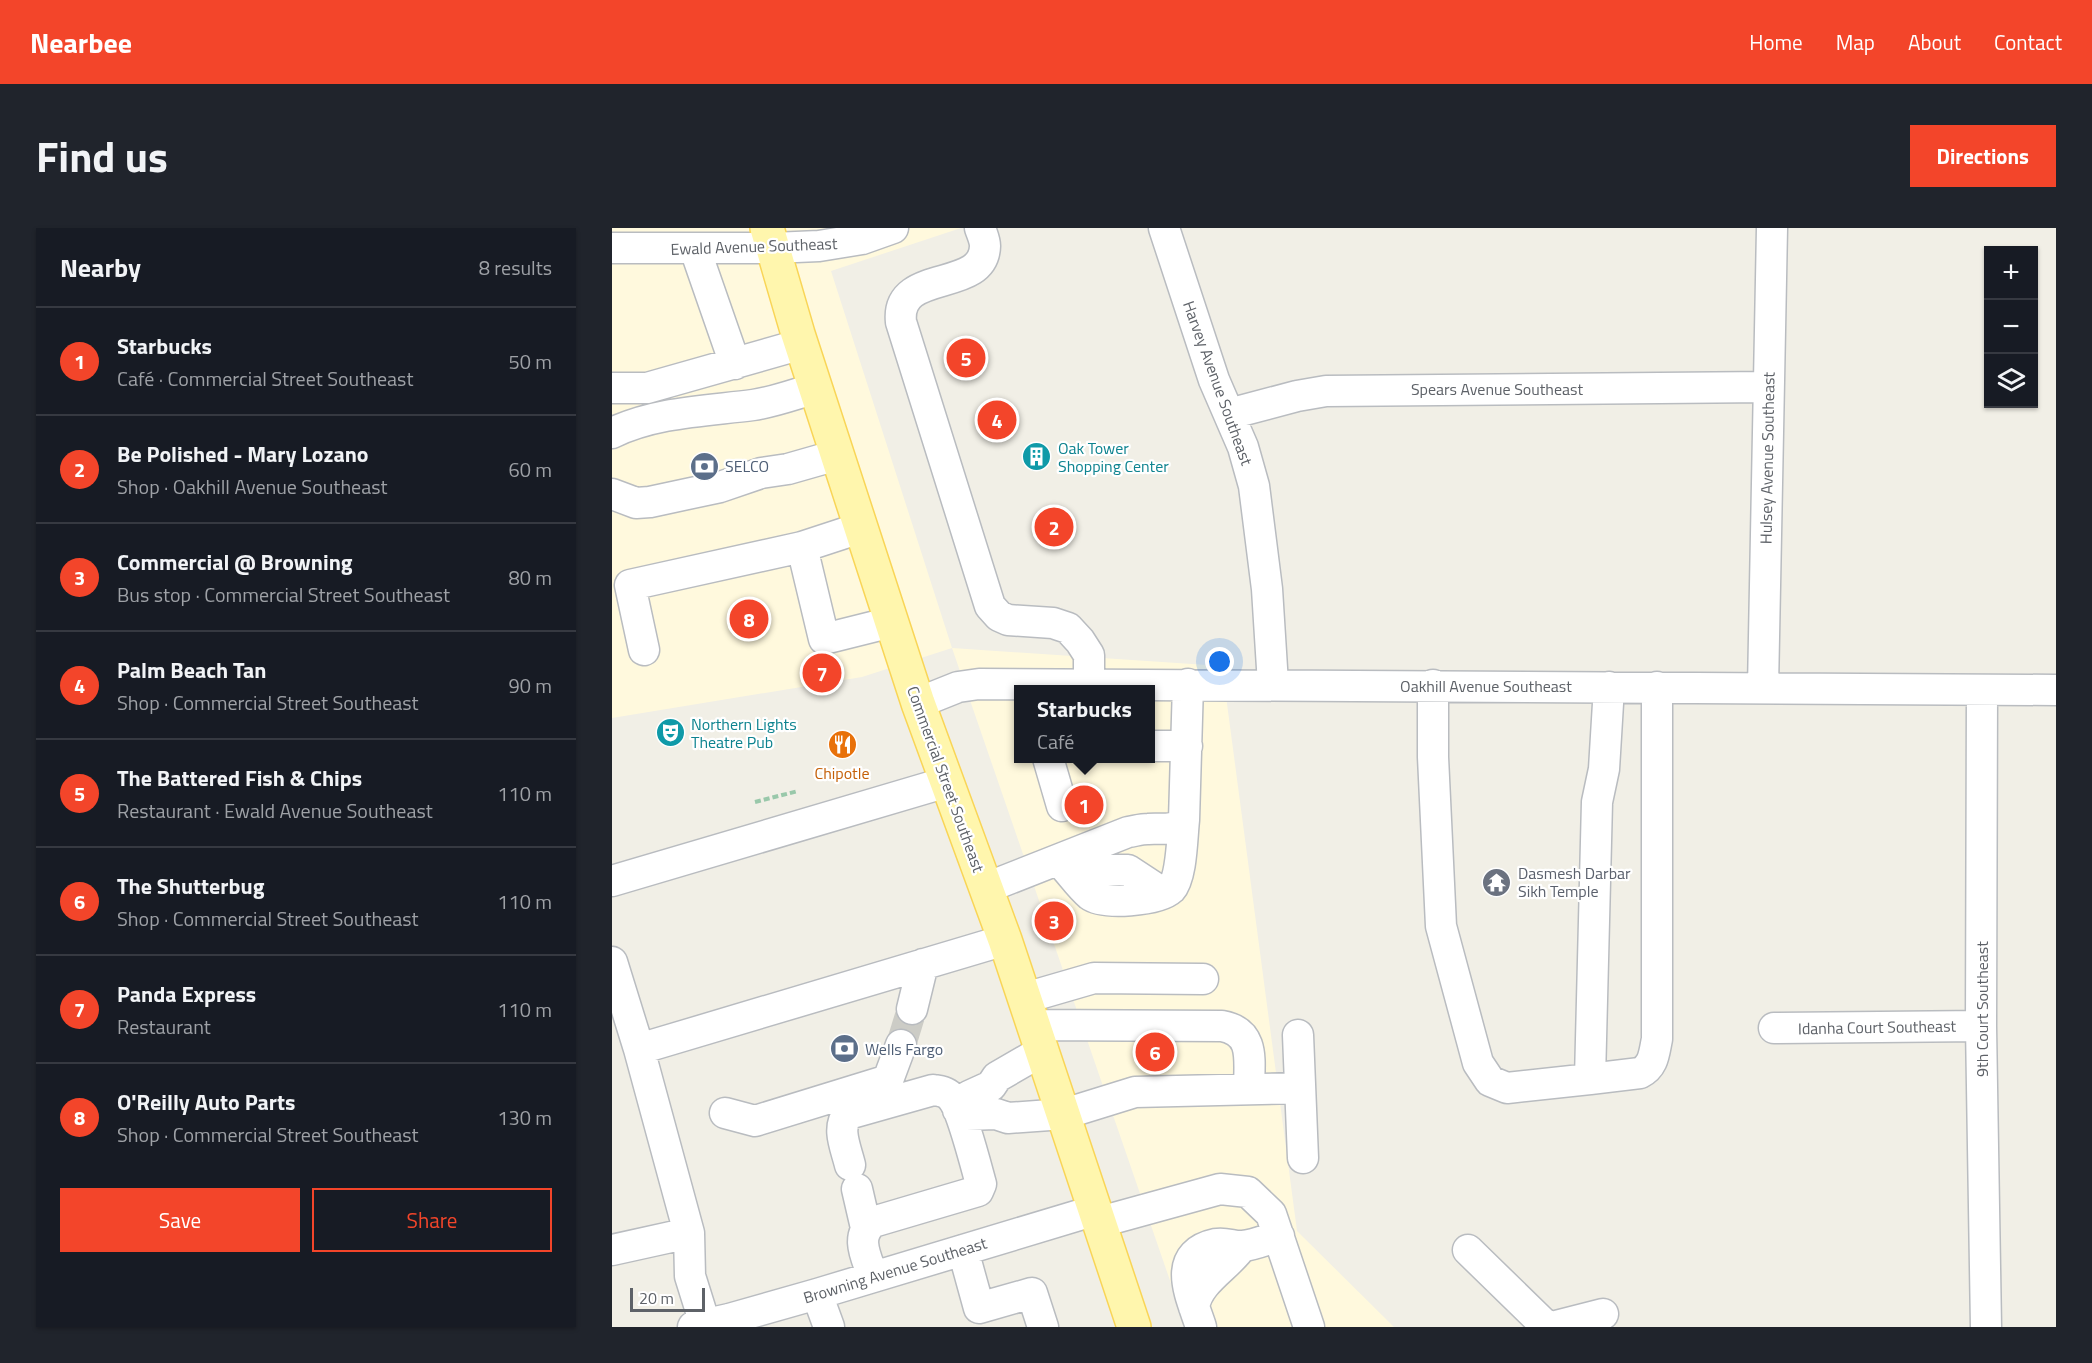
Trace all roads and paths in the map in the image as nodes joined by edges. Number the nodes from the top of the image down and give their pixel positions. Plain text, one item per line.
1 (891, 228) edge
2 (980, 228) edge
3 (1164, 228) edge
4 (1772, 228) edge
5 (770, 238) edge
6 (681, 242) edge
7 (612, 248) edge
8 (802, 344) junction
9 (735, 364) junction
10 (613, 385) edge
11 (1768, 387) junction
12 (816, 388) junction
13 (1229, 414) junction
14 (612, 433) edge
15 (837, 455) junction
16 (612, 494) edge
17 (860, 528) junction
18 (802, 547) junction
19 (892, 622) junction
20 (644, 650) dead end
21 (1089, 684) junction
22 (1188, 684) junction
23 (1273, 684) junction
24 (1433, 685) junction
25 (1609, 687) junction
26 (1656, 687) junction
27 (1763, 688) junction
28 (1982, 690) junction
29 (2056, 690) edge
30 (918, 703) junction
31 (1155, 747) edge
32 (1186, 747) junction
33 (1049, 763) edge
34 (947, 782) junction
35 (798, 791) dead end
36 (755, 802) dead end
37 (1184, 820) junction
38 (1067, 860) junction
39 (612, 881) edge
40 (986, 888) junction
41 (1005, 940) junction
42 (612, 962) edge
43 (923, 964) junction
44 (1203, 979) dead end
45 (912, 1009) tunnel mouth
46 (1033, 1025) junction
47 (1981, 1026) junction
48 (1774, 1028) dead end
49 (1298, 1035) dead end
50 (901, 1044) tunnel mouth
51 (639, 1049) junction
52 (1590, 1079) junction
53 (1300, 1088) junction
54 (1249, 1089) junction
55 (958, 1110) junction
56 (725, 1113) dead end
57 (1064, 1114) junction
58 (1303, 1158) dead end
59 (1098, 1216) junction
60 (866, 1228) junction
61 (689, 1233) junction
62 (1279, 1236) junction
63 (612, 1250) edge
64 (963, 1250) junction
65 (1468, 1251) dead end
66 (873, 1277) junction
67 (817, 1294) junction
68 (1603, 1314) dead end
69 (785, 1316) edge
70 (1197, 1317) edge
71 (699, 1326) edge
72 (829, 1327) edge
73 (1043, 1327) edge
74 (1134, 1327) edge
75 (1309, 1327) edge
76 (1547, 1327) edge
77 (1552, 1327) edge
78 (1986, 1327) edge

1 - 5 street, Ewald Avenue Southeast
2 - 21 street
3 - 13 street, Harvey Avenue Southeast
4 - 11 street, Hulsey Avenue Southeast
5 - 6 street, Ewald Avenue Southeast
5 - 8 main road, Commercial Street Southeast
6 - 7 street, Ewald Avenue Southeast
6 - 9 street
8 - 9 street
8 - 12 main road, Commercial Street Southeast
9 - 10 street
11 - 13 street, Spears Avenue Southeast
11 - 27 street, Hulsey Avenue Southeast
12 - 14 street
12 - 15 main road, Commercial Street Southeast
13 - 23 street, Harvey Avenue Southeast
15 - 16 street
15 - 17 main road, Commercial Street Southeast
17 - 18 street
17 - 19 main road, Commercial Street Southeast
18 - 19 street
18 - 20 street
19 - 30 main road, Commercial Street Southeast
21 - 22 street, Oakhill Avenue Southeast
21 - 30 street, Oakhill Avenue Southeast
22 - 23 street, Oakhill Avenue Southeast
22 - 32 street
23 - 24 street, Oakhill Avenue Southeast
24 - 25 street, Oakhill Avenue Southeast
24 - 52 street
25 - 26 street, Oakhill Avenue Southeast
25 - 52 street
26 - 27 street, Oakhill Avenue Southeast
26 - 52 street
27 - 28 street, Oakhill Avenue Southeast
28 - 29 street, Oakhill Avenue Southeast
28 - 47 street, 9th Court Southeast
30 - 34 main road, Commercial Street Southeast
31 - 32 street
32 - 37 street
33 - 38 street
34 - 39 street
34 - 40 main road, Commercial Street Southeast
35 - 36 path
37 - 38 street
37 - 38 street
38 - 40 street
40 - 41 main road, Commercial Street Southeast
41 - 43 street
41 - 46 main road, Commercial Street Southeast
42 - 51 street
43 - 45 street
43 - 51 street
44 - 46 street
46 - 54 street
46 - 55 street
46 - 57 main road, Commercial Street Southeast
47 - 48 street, Idanha Court Southeast
47 - 78 street, 9th Court Southeast
49 - 53 street
50 - 56 street
51 - 61 street
53 - 54 street
53 - 58 street
54 - 57 street
55 - 57 street
55 - 60 street
55 - 60 street
57 - 59 main road, Commercial Street Southeast
59 - 62 street, Browning Avenue Southeast
59 - 64 street, Browning Avenue Southeast
59 - 74 main road, Commercial Street Southeast
60 - 66 street
61 - 63 street
61 - 71 street
62 - 70 street
62 - 75 street, Browning Avenue Southeast
64 - 66 street, Browning Avenue Southeast
64 - 73 street
65 - 76 street
66 - 67 street, Browning Avenue Southeast
67 - 69 street, Browning Avenue Southeast
67 - 72 street
68 - 77 street
69 - 71 street, Browning Avenue Southeast

